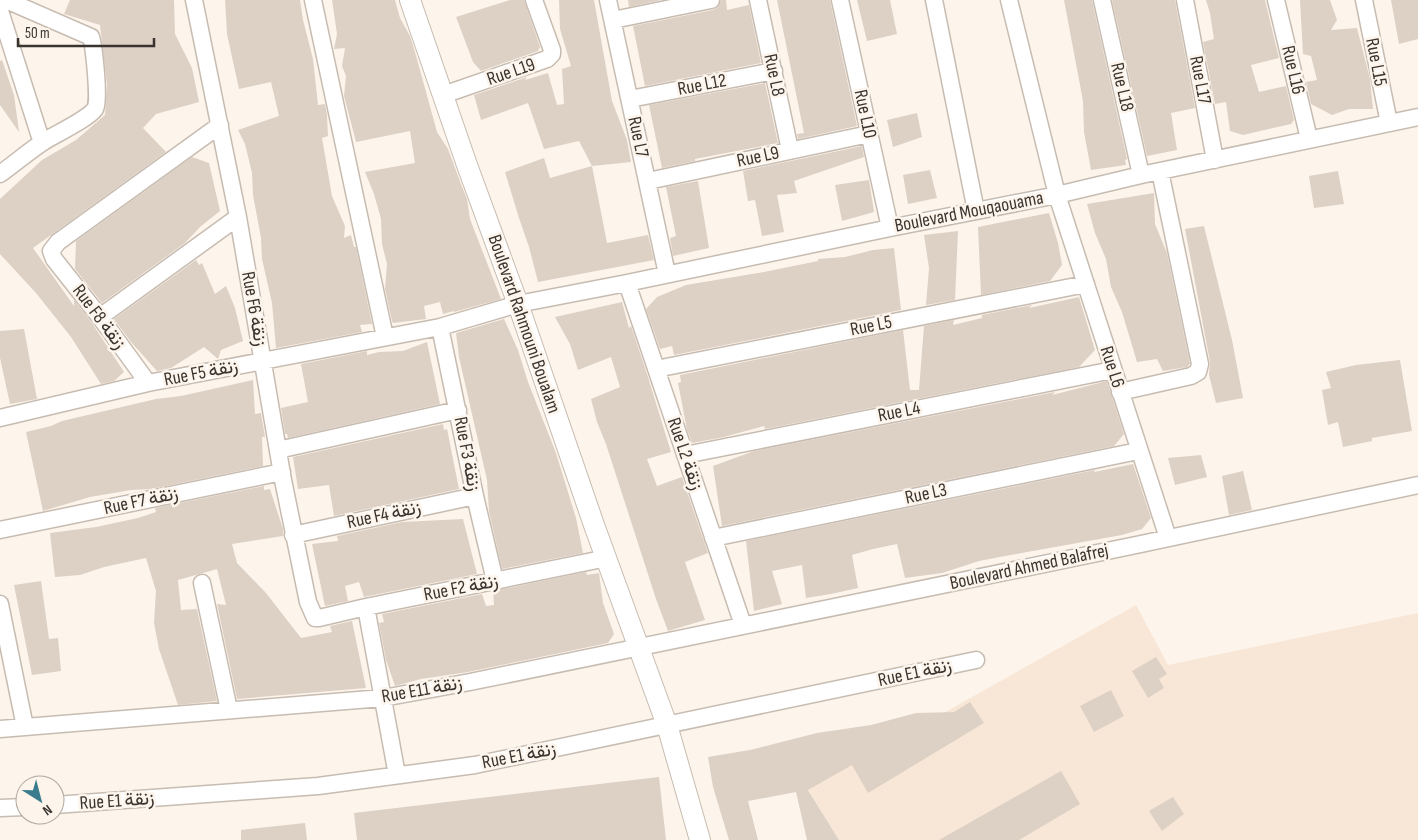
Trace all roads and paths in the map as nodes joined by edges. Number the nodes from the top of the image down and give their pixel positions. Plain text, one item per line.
1 (6, 0) edge
2 (194, 0) edge
3 (313, 0) edge
4 (410, 0) edge
5 (534, 0) edge
6 (608, 0) edge
7 (711, 0) edge
8 (758, 0) edge
9 (840, 0) edge
10 (934, 0) edge
11 (1009, 0) edge
12 (1102, 0) edge
13 (1185, 0) edge
14 (1276, 0) edge
15 (1364, 0) edge
16 (0, 12) edge
17 (613, 20) junction
18 (774, 71) junction
19 (443, 95) junction
20 (630, 99) junction
21 (1418, 117) edge
22 (1389, 123) junction
23 (220, 125) junction
24 (869, 134) junction
25 (1309, 139) junction
26 (42, 143) junction
27 (790, 150) junction
28 (1214, 160) junction
29 (1160, 172) junction
30 (0, 174) edge
31 (1141, 175) junction
32 (648, 181) junction
33 (1058, 195) junction
34 (976, 211) junction
35 (238, 217) junction
36 (890, 228) junction
37 (667, 274) junction
38 (627, 283) junction
39 (1086, 284) junction
40 (518, 304) junction
41 (100, 317) junction
42 (440, 327) junction
43 (385, 338) junction
44 (263, 362) junction
45 (656, 369) junction
46 (1113, 370) junction
47 (148, 383) junction
48 (1120, 392) junction
49 (458, 410) junction
50 (0, 418) edge
51 (278, 450) junction
52 (1138, 450) junction
53 (685, 455) junction
54 (282, 472) junction
55 (1418, 485) edge
56 (475, 496) junction
57 (0, 530) edge
58 (294, 535) junction
59 (713, 538) junction
60 (1168, 538) junction
61 (607, 558) junction
62 (495, 581) junction
63 (202, 584) dead end
64 (0, 604) edge
65 (366, 607) junction
66 (315, 618) joint
67 (743, 625) junction
68 (640, 647) junction
69 (976, 660) dead end
70 (383, 698) junction
71 (229, 710) junction
72 (667, 725) junction
73 (26, 726) junction
74 (0, 728) edge
75 (397, 775) junction
76 (65, 804) edge
77 (15, 807) edge
78 (0, 808) edge
79 (700, 840) edge

1 - 26 street
2 - 23 street, Rue F6 زنقة
3 - 43 street
4 - 19 street, Boulevard Rahmouni Boualam
5 - 19 street, Rue L19
6 - 17 street, Rue L7
7 - 17 street
8 - 18 street, Rue L8
9 - 24 street, Rue L10
10 - 34 street
11 - 33 street, Rue L6
12 - 31 street, Rue L18
13 - 28 street, Rue L17
14 - 25 street, Rue L16
15 - 22 street, Rue L15
16 - 26 street
17 - 20 street, Rue L7
18 - 20 street, Rue L12
18 - 27 street, Rue L8
19 - 40 street, Boulevard Rahmouni Boualam
20 - 32 street, Rue L7
21 - 22 street, Boulevard Mouqaouama
22 - 25 street, Boulevard Mouqaouama
23 - 35 street, Rue F6 زنقة
23 - 41 street, Rue F8 زنقة
24 - 27 street, Rue L9
24 - 36 street, Rue L10
25 - 28 street, Boulevard Mouqaouama
26 - 30 street
27 - 32 street, Rue L9
28 - 29 street, Boulevard Mouqaouama
29 - 31 street, Boulevard Mouqaouama
29 - 48 street
31 - 33 street, Boulevard Mouqaouama
32 - 37 street, Rue L7
33 - 34 street, Boulevard Mouqaouama
33 - 39 street, Rue L6
34 - 36 street, Boulevard Mouqaouama
35 - 41 street
35 - 44 street, Rue F6 زنقة
36 - 37 street, Boulevard Mouqaouama
37 - 38 street, Boulevard Mouqaouama
38 - 40 street, Boulevard Mouqaouama
38 - 45 street, Rue L2 زنقة
39 - 45 street, Rue L5
39 - 46 street, Rue L6
40 - 42 street, Rue F5 زنقة
40 - 61 street, Boulevard Rahmouni Boualam
41 - 47 street, Rue F8 زنقة
42 - 43 street, Rue F5 زنقة
42 - 49 street, Rue F3 زنقة
43 - 44 street, Rue F5 زنقة
44 - 47 street, Rue F5 زنقة
44 - 51 street, Rue F6 زنقة
45 - 53 street, Rue L2 زنقة
46 - 48 street, Rue L6
46 - 53 street, Rue L4
47 - 50 street, Rue F5 زنقة
48 - 52 street, Rue L6
49 - 51 street
49 - 56 street, Rue F3 زنقة
51 - 54 street, Rue F6 زنقة
52 - 59 street, Rue L3
52 - 60 street, Rue L6
53 - 59 street, Rue L2 زنقة
54 - 57 street, Rue F7 زنقة
54 - 58 street, Rue F6 زنقة
55 - 60 street, Boulevard Ahmed Balafrej
56 - 58 street, Rue F4 زنقة
56 - 62 street, Rue F3 زنقة
58 - 66 street, Rue F6 زنقة
59 - 67 street, Rue L2 زنقة
60 - 67 street, Boulevard Ahmed Balafrej
61 - 62 street, Rue F2 زنقة
61 - 68 street, Boulevard Rahmouni Boualam
62 - 65 street, Rue F2 زنقة
63 - 71 street
64 - 73 street
65 - 66 street, Rue F2 زنقة
65 - 70 street
67 - 68 street, Boulevard Ahmed Balafrej
68 - 70 street, Rue E11 زنقة
68 - 72 street
69 - 72 street, Rue E1 زنقة
70 - 71 street, Rue E11 زنقة
70 - 75 street
71 - 73 street, Rue E11 زنقة
72 - 75 street, Rue E1 زنقة
72 - 79 street
73 - 74 street, Rue E11 زنقة
75 - 76 street, Rue E1 زنقة
77 - 78 street

